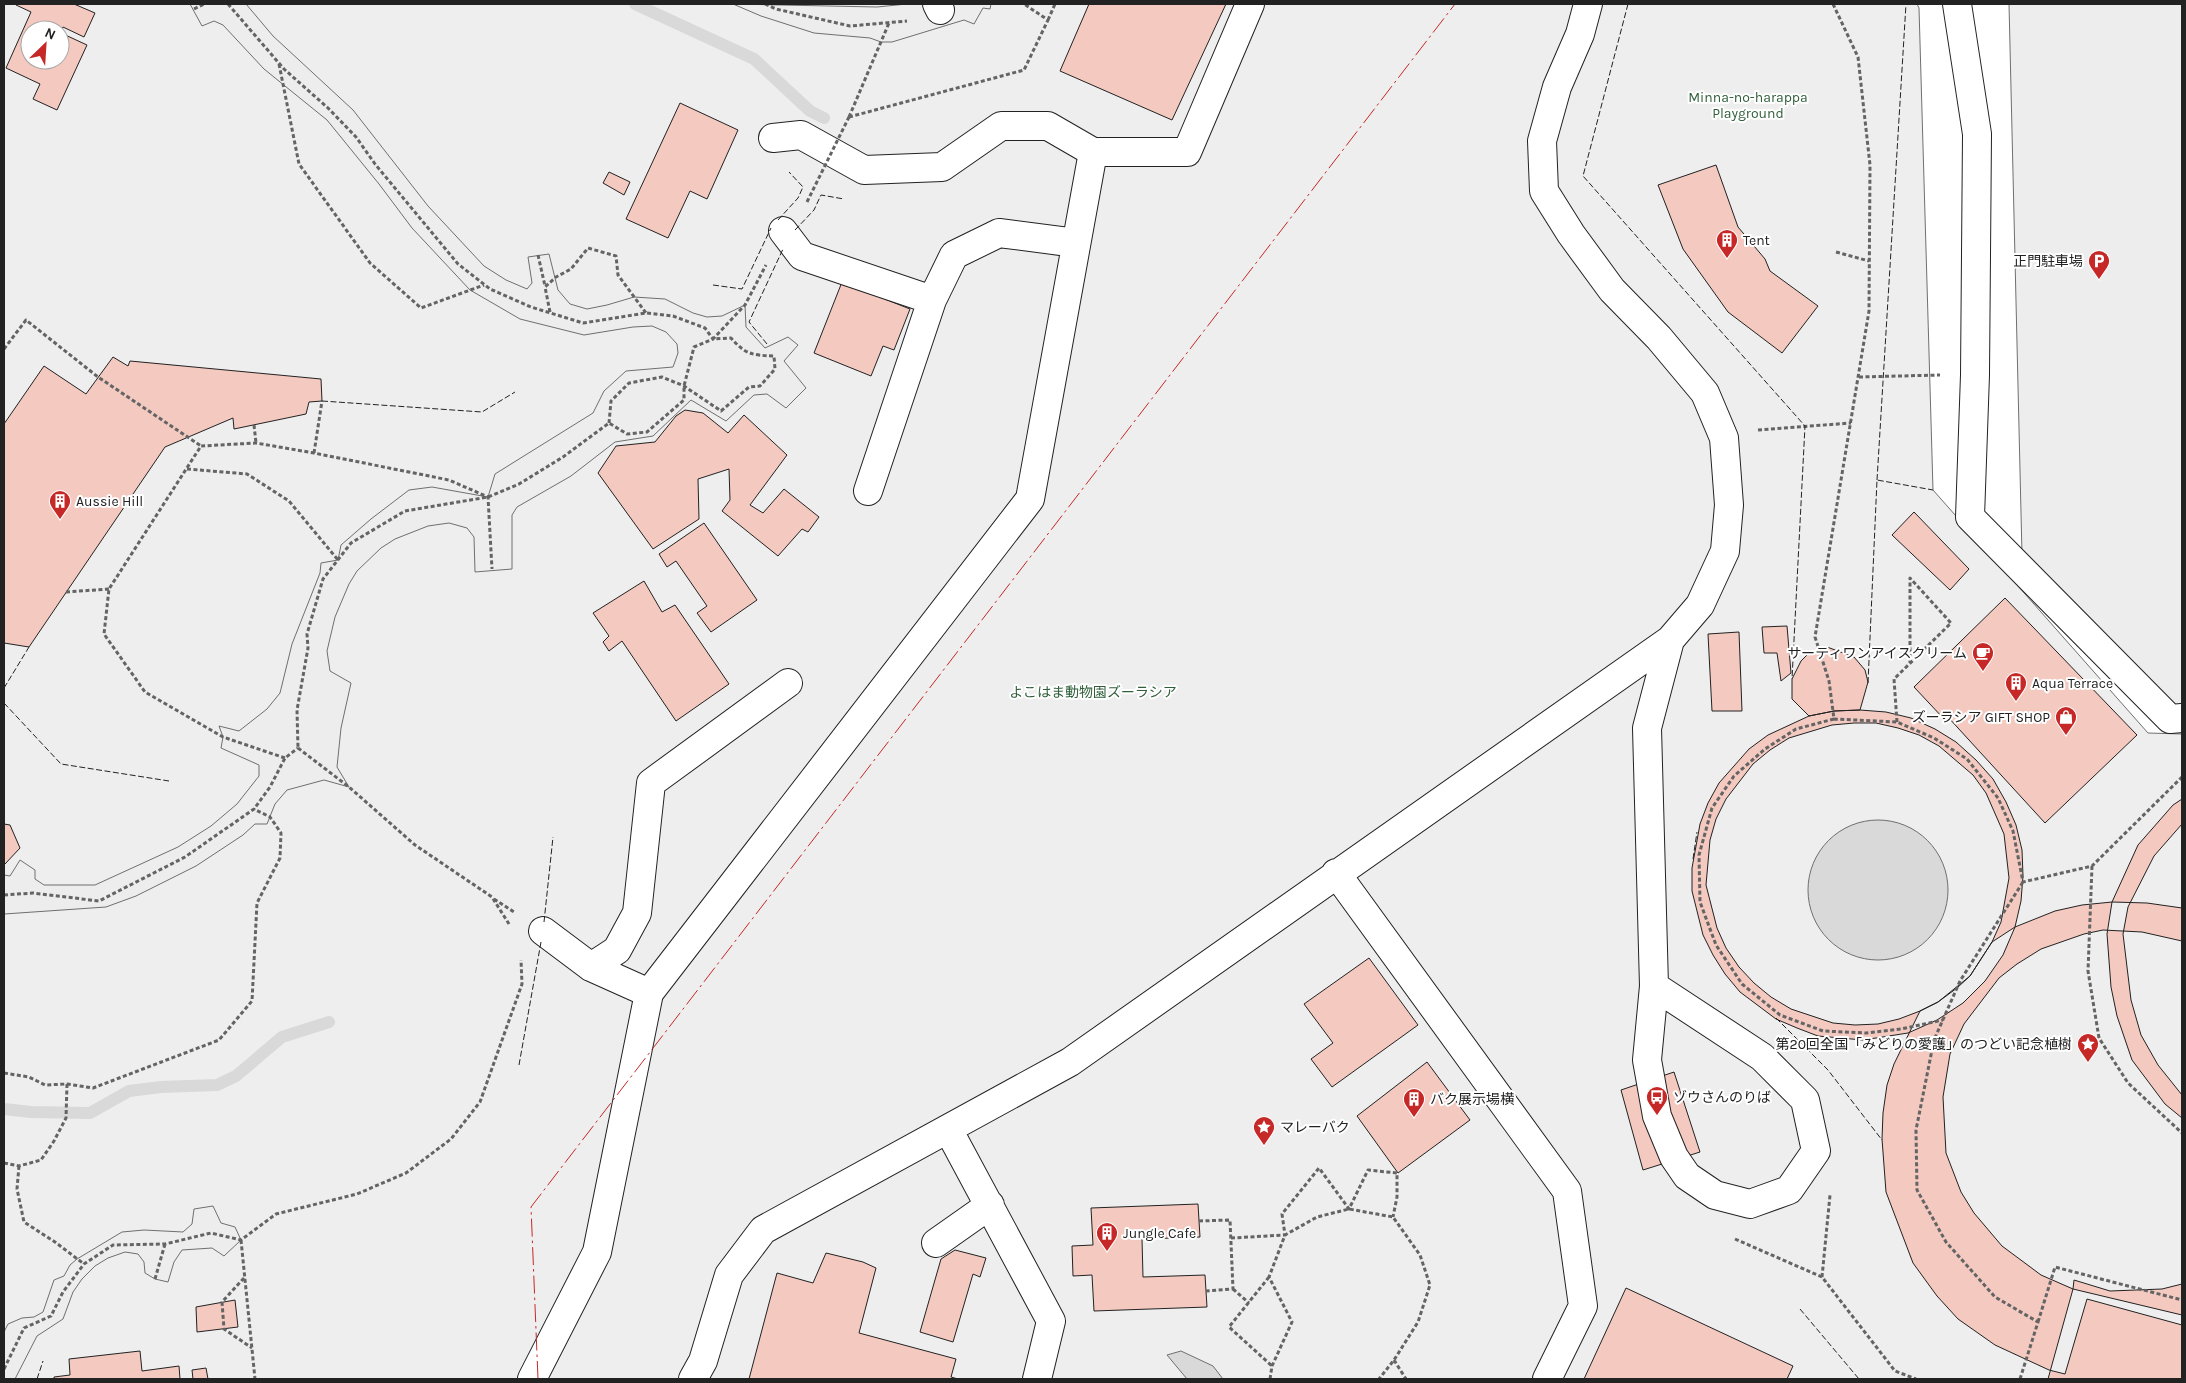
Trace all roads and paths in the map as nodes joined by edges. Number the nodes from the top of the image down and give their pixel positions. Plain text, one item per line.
1 (204, 4) edge
2 (228, 4) edge
3 (765, 4) edge
4 (1024, 4) edge
5 (1056, 4) edge
6 (1250, 4) edge
7 (1588, 4) edge
8 (1833, 4) edge
9 (1958, 4) edge
10 (938, 7) edge
11 (194, 9) dead end
12 (1048, 20) junction
13 (889, 23) junction
14 (279, 63) junction
15 (849, 117) junction
16 (773, 138) dead end
17 (1093, 152) junction
18 (783, 231) junction
19 (1076, 243) junction
20 (1836, 252) dead end
21 (538, 256) dead end
22 (1869, 261) junction
23 (485, 285) junction
24 (545, 287) junction
25 (932, 300) junction
26 (550, 312) junction
27 (646, 312) junction
28 (714, 339) junction
29 (4, 349) edge
30 (1975, 375) junction
31 (1859, 377) junction
32 (684, 386) junction
33 (322, 401) dead end
34 (609, 423) junction
35 (1851, 424) junction
36 (254, 425) dead end
37 (1724, 438) junction
38 (256, 443) junction
39 (201, 446) junction
40 (314, 453) junction
41 (186, 469) junction
42 (868, 491) dead end
43 (488, 497) junction
44 (338, 560) junction
45 (492, 570) dead end
46 (109, 589) junction
47 (66, 592) dead end
48 (1670, 640) junction
49 (1910, 663) junction
50 (788, 683) dead end
51 (2182, 718) edge
52 (1834, 719) junction
53 (1897, 722) junction
54 (298, 748) junction
55 (284, 758) junction
56 (2182, 777) edge
57 (254, 809) junction
58 (2092, 866) junction
59 (1336, 873) junction
60 (2023, 882) junction
61 (4, 896) edge
62 (511, 927) dead end
63 (543, 931) dead end
64 (521, 959) dead end
65 (591, 967) junction
66 (1654, 986) junction
67 (649, 993) junction
68 (1942, 1020) junction
69 (4, 1073) edge
70 (67, 1084) junction
71 (948, 1129) junction
72 (2182, 1133) edge
73 (4, 1163) edge
74 (18, 1166) junction
75 (990, 1205) junction
76 (1349, 1210) junction
77 (1393, 1217) junction
78 (1199, 1221) dead end
79 (1285, 1235) junction
80 (1231, 1238) junction
81 (1732, 1238) dead end
82 (241, 1240) junction
83 (165, 1244) junction
84 (936, 1244) dead end
85 (84, 1264) junction
86 (245, 1277) junction
87 (1269, 1277) junction
88 (155, 1279) dead end
89 (1233, 1289) junction
90 (1206, 1291) dead end
91 (2182, 1300) edge
92 (1249, 1303) junction
93 (2038, 1322) junction
94 (252, 1348) junction
95 (1394, 1360) junction
96 (1272, 1366) junction
97 (4, 1369) edge
98 (255, 1379) edge
99 (532, 1379) edge
100 (693, 1379) edge
101 (1037, 1379) edge
102 (1270, 1379) edge
103 (1379, 1379) edge
104 (1406, 1379) edge
105 (1547, 1379) edge
106 (1916, 1379) edge
107 (2020, 1379) edge

1 - 11 path
2 - 14 path
3 - 13 path
4 - 12 path
5 - 12 path
6 - 17 lane
7 - 37 lane
8 - 22 path
9 - 30 lane
10 - 13 path
12 - 15 path
13 - 15 path
14 - 23 path
14 - 23 path
15 - 18 path, bridge
16 - 17 lane
17 - 19 lane
18 - 25 lane
18 - 28 path
19 - 25 lane
19 - 67 lane
20 - 22 path
21 - 24 path
22 - 31 path
23 - 26 path
24 - 26 path
24 - 27 path
25 - 42 lane
26 - 27 path
27 - 28 path
28 - 32 path
28 - 32 path
29 - 39 path
30 - 31 path
30 - 51 lane
31 - 35 path
32 - 34 path
32 - 34 path
33 - 40 path
34 - 43 path
35 - 37 path
35 - 52 path
36 - 38 path
37 - 48 lane
38 - 39 path
38 - 40 path
39 - 41 path
40 - 43 path
41 - 44 path
41 - 46 path
43 - 44 path
43 - 45 path
44 - 54 path
46 - 47 path
46 - 55 path
48 - 59 lane
48 - 66 lane
49 - 49 path
49 - 53 path
50 - 65 lane
52 - 53 path
52 - 68 path
53 - 60 path
54 - 55 path
54 - 62 path
55 - 57 path
56 - 58 path
57 - 61 path
57 - 70 path
58 - 60 path
58 - 72 path
59 - 71 lane
59 - 105 lane
60 - 68 path
63 - 65 lane
64 - 82 path
65 - 67 lane
66 - 66 lane
67 - 99 lane
68 - 93 path
69 - 70 path
70 - 74 path
71 - 75 lane
71 - 100 lane
73 - 74 path
74 - 85 path
75 - 84 lane
75 - 101 lane
76 - 77 path
76 - 77 path
76 - 79 path
76 - 79 path
77 - 95 path
78 - 80 path
79 - 80 path
79 - 87 path
80 - 89 path
81 - 106 path
82 - 83 path
82 - 86 path
83 - 85 path
83 - 88 path
85 - 97 path
86 - 94 path
86 - 94 path
87 - 92 path
87 - 96 path
89 - 90 path
89 - 92 path
91 - 93 path
92 - 96 path
93 - 107 path
94 - 98 path
95 - 103 path
95 - 104 path
96 - 102 path

